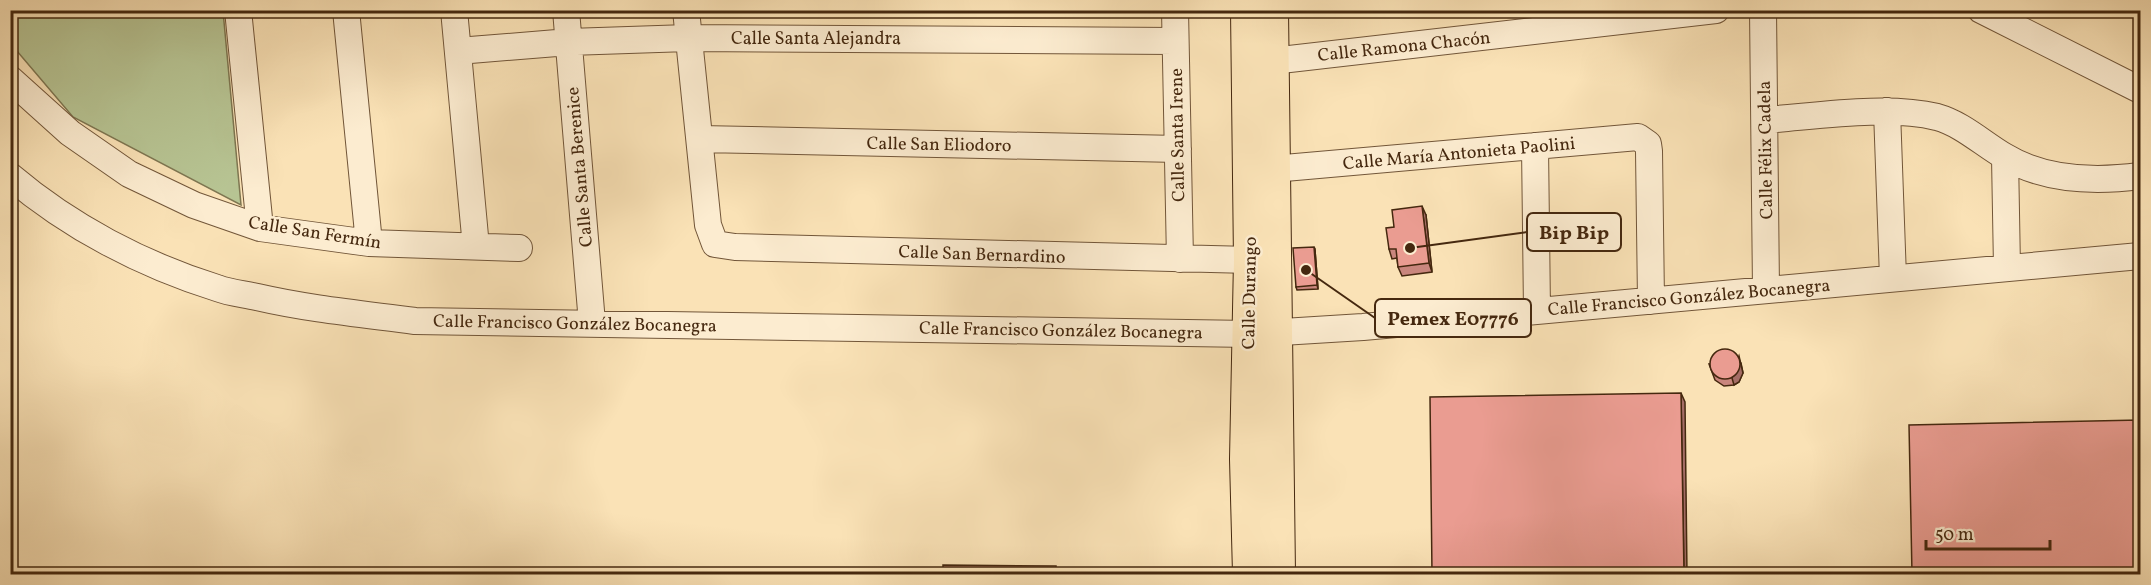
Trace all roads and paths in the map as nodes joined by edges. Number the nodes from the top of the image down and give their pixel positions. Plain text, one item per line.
1 (238, 10) edge
2 (346, 10) edge
3 (453, 10) edge
4 (566, 10) edge
5 (686, 10) edge
6 (1175, 10) edge
7 (1247, 10) edge
8 (1272, 10) edge
9 (1716, 10) edge
10 (1763, 10) edge
11 (1981, 10) edge
12 (688, 38) junction
13 (1175, 41) junction
14 (569, 42) junction
15 (458, 51) junction
16 (1272, 61) junction
17 (10, 79) edge
18 (2140, 90) edge
19 (1887, 111) junction
20 (1765, 120) junction
21 (700, 139) junction
22 (1534, 146) junction
23 (1178, 149) junction
24 (2005, 157) junction
25 (1273, 170) junction
26 (10, 176) edge
27 (2140, 176) edge
28 (260, 228) junction
29 (369, 243) junction
30 (476, 247) junction
31 (519, 248) dead end
32 (2140, 256) edge
33 (1180, 260) junction
34 (1250, 260) junction
35 (2007, 268) junction
36 (1893, 278) junction
37 (1766, 290) junction
38 (1651, 301) junction
39 (1537, 311) junction
40 (592, 322) junction
41 (1262, 333) junction
42 (1249, 574) edge
43 (1279, 574) edge

1 - 28 street
2 - 29 street
3 - 15 street
4 - 14 street, Calle Santa Berenice
5 - 12 street
6 - 13 street, Calle Santa Irene
7 - 34 main road, Calle Durango
8 - 16 main road, Calle Durango
9 - 16 street, Calle Ramona Chacón
10 - 20 street, Calle Félix Cadela
11 - 18 street
12 - 13 street, Calle Santa Alejandra
12 - 14 street, Calle Santa Alejandra
12 - 21 street
13 - 23 street, Calle Santa Irene
14 - 15 street, Calle Santa Alejandra
14 - 40 street, Calle Santa Berenice
15 - 30 street
16 - 25 main road, Calle Durango
17 - 28 street, Calle San Fermín
19 - 20 street
19 - 24 street
19 - 36 street
20 - 37 street, Calle Félix Cadela
21 - 23 street, Calle San Eliodoro
21 - 33 street, Calle San Bernardino
22 - 25 street, Calle María Antonieta Paolini
22 - 38 street, Calle María Antonieta Paolini
22 - 39 street
23 - 33 street, Calle Santa Irene
24 - 27 street
24 - 35 street
25 - 41 main road, Calle Durango
26 - 40 street, Calle Francisco González Bocanegra
28 - 29 street, Calle San Fermín
29 - 30 street, Calle San Fermín
30 - 31 street, Calle San Fermín
32 - 35 street, Calle Francisco González Bocanegra
33 - 34 street, Calle San Bernardino
34 - 41 main road, Calle Durango
35 - 36 street, Calle Francisco González Bocanegra
36 - 37 street, Calle Francisco González Bocanegra
37 - 38 street, Calle Francisco González Bocanegra
38 - 39 street, Calle Francisco González Bocanegra
39 - 41 street, Calle Francisco González Bocanegra
40 - 41 street, Calle Francisco González Bocanegra
41 - 42 main road, Calle Durango
41 - 43 main road, Calle Durango

